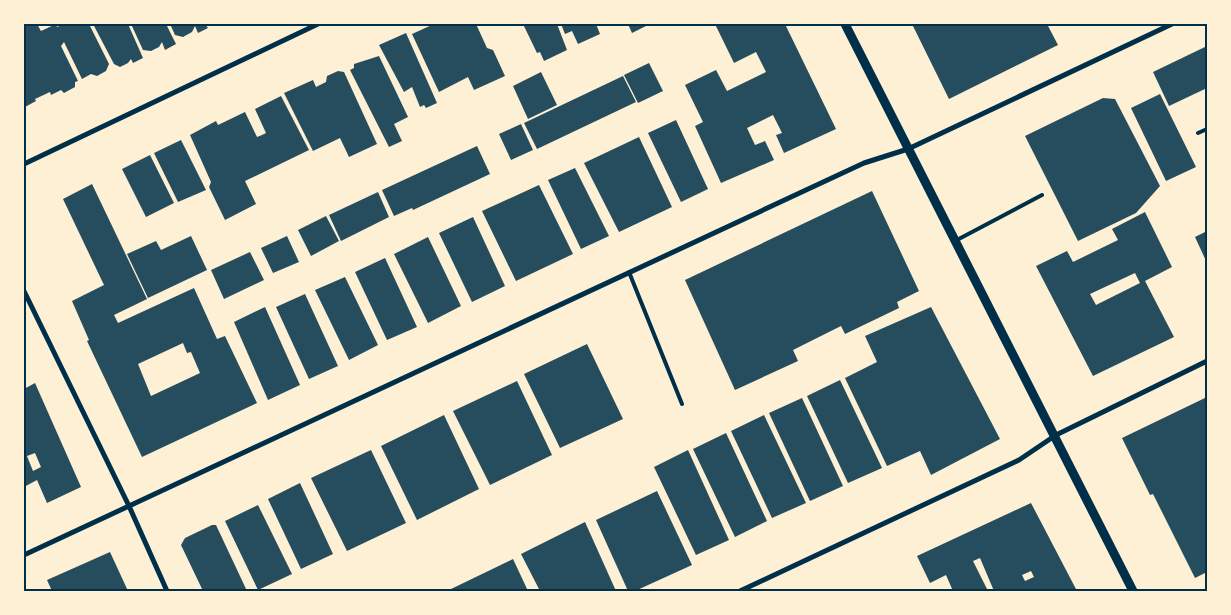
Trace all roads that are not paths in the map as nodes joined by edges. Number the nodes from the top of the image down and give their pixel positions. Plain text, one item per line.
1 (318, 24) edge
2 (845, 24) edge
3 (1172, 24) edge
4 (1207, 129) edge
5 (1198, 133) dead end
6 (908, 149) junction
7 (24, 164) edge
8 (1042, 196) dead end
9 (955, 241) junction
10 (629, 272) junction
11 (24, 291) edge
12 (1207, 360) edge
13 (682, 404) dead end
14 (1056, 435) junction
15 (129, 506) junction
16 (24, 555) edge
17 (167, 591) edge
18 (740, 591) edge
19 (1133, 591) edge

1 - 7 street
2 - 6 street
3 - 6 street
4 - 5 lane
6 - 9 street
6 - 10 street
8 - 9 lane
9 - 14 street
10 - 13 lane
10 - 15 street
11 - 15 street
12 - 14 street
14 - 18 street
14 - 19 street
15 - 16 street
15 - 17 street

